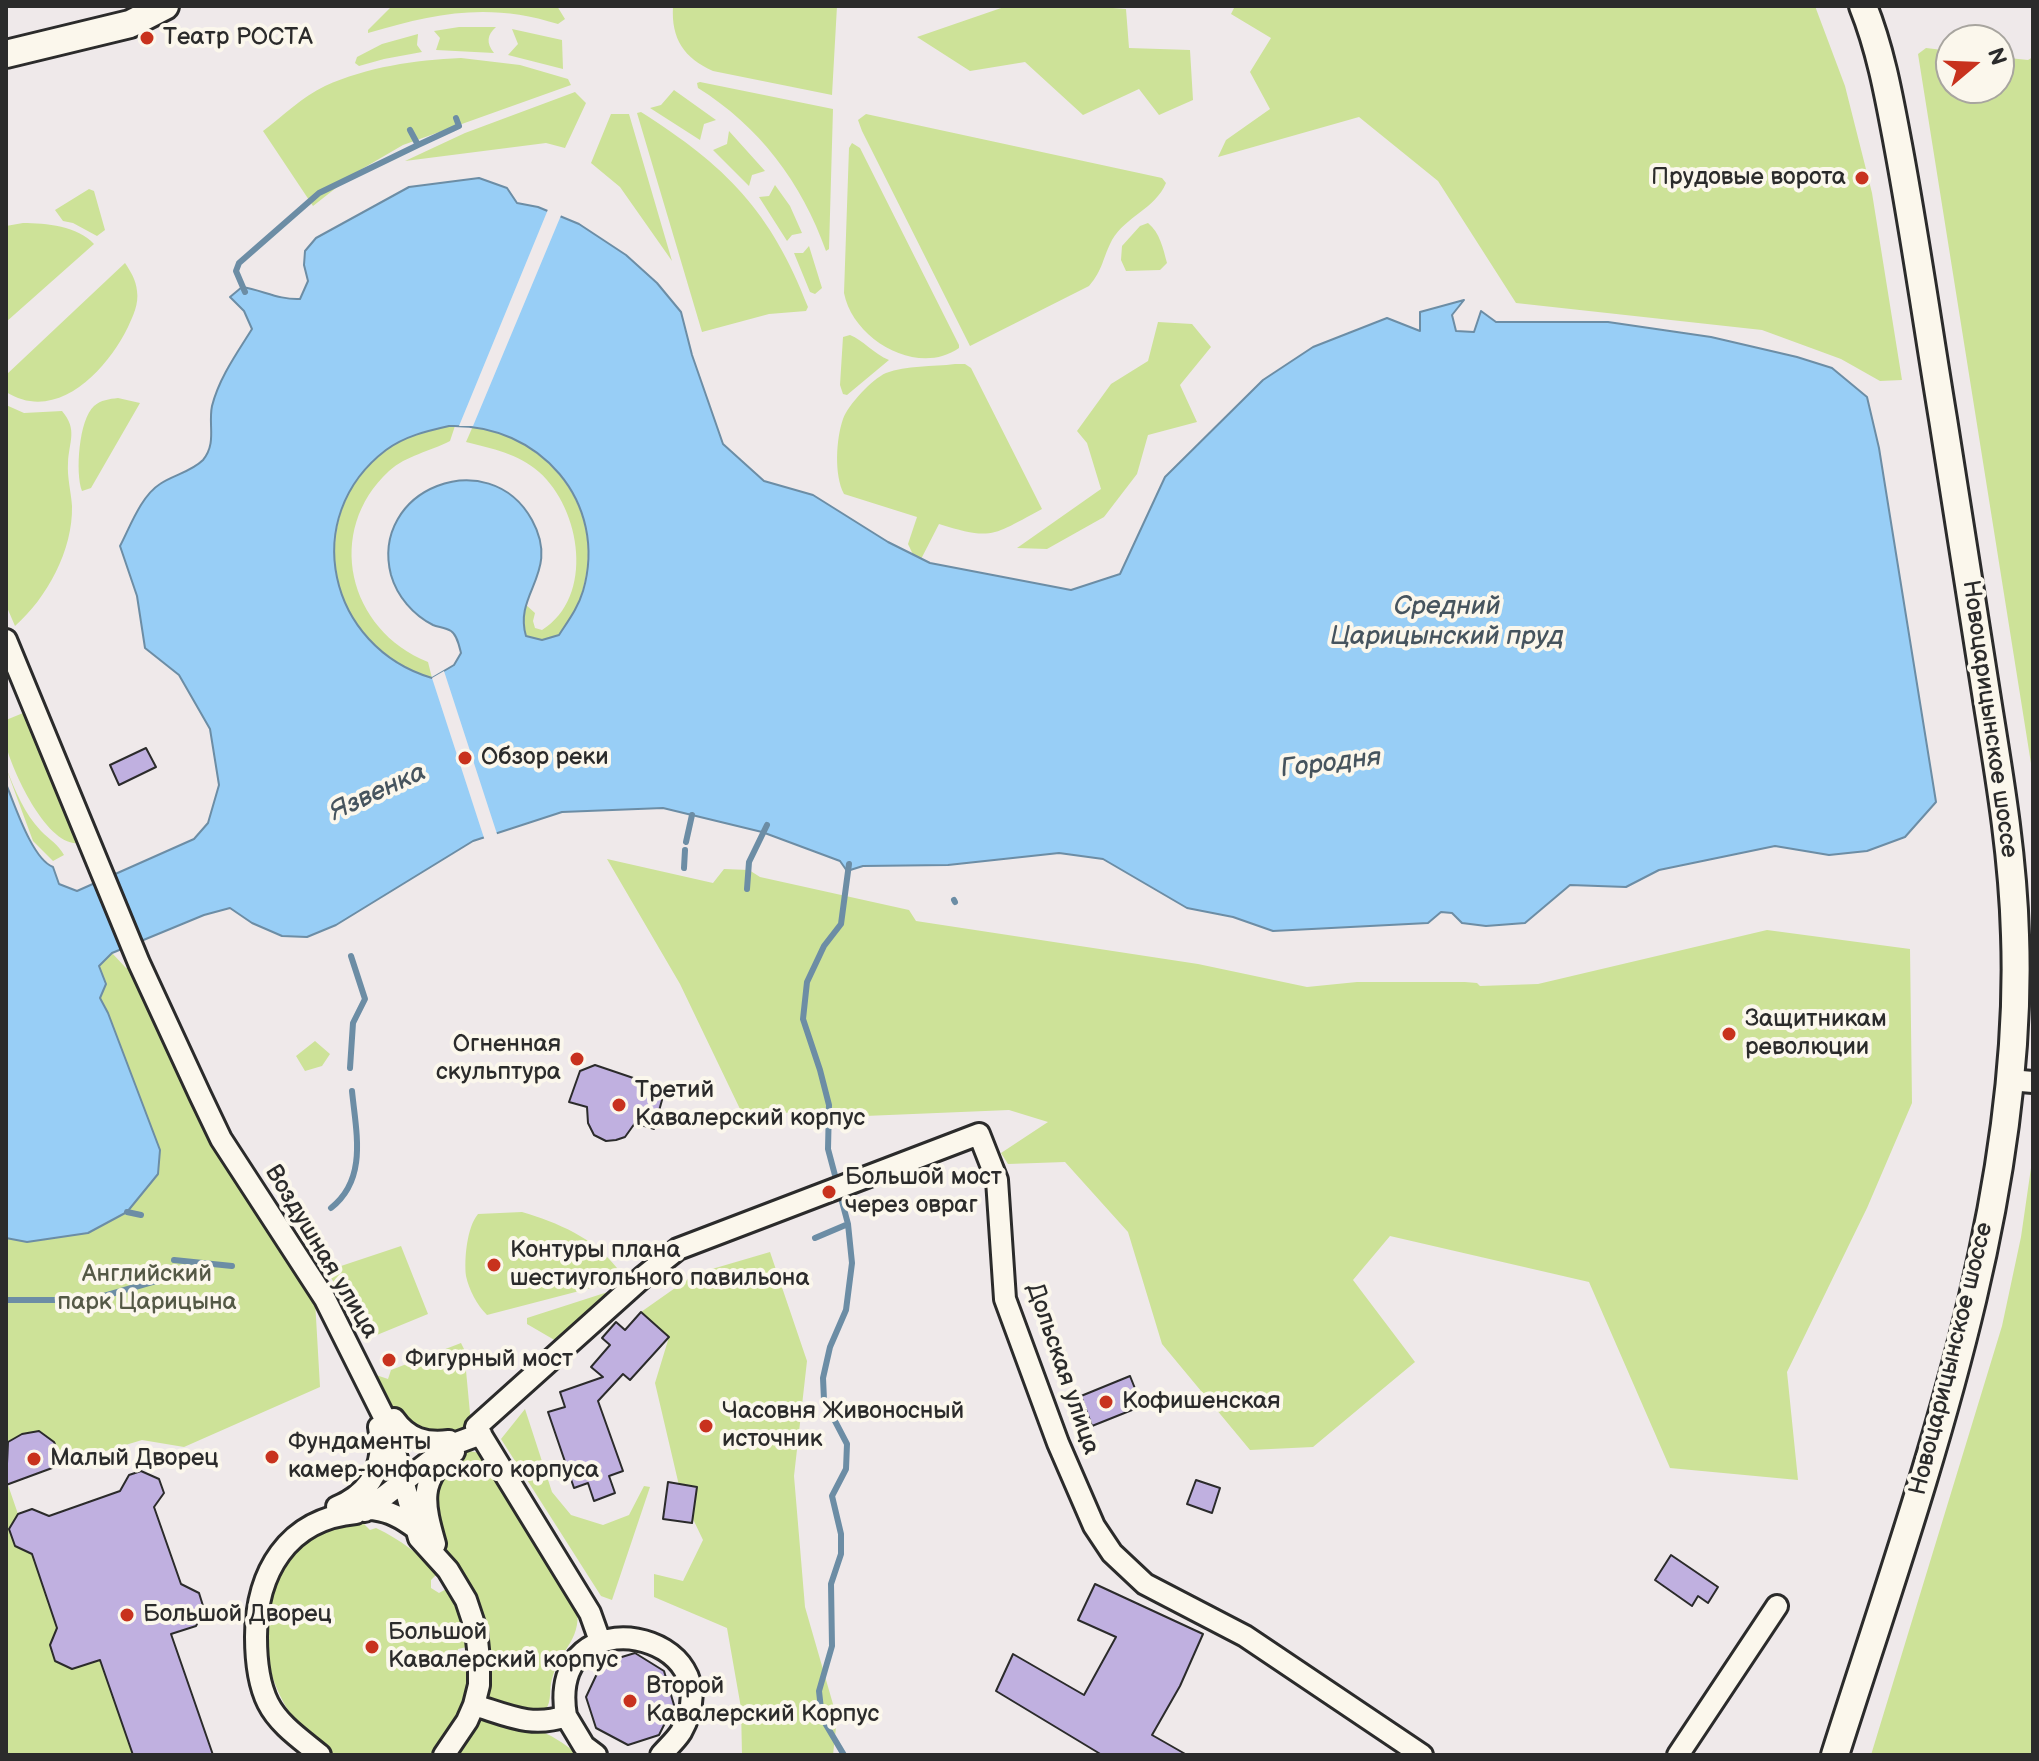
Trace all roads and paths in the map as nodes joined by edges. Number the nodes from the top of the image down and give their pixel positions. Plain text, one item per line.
1 (165, 6) edge
2 (1863, 6) edge
3 (6, 54) edge
4 (6, 640) edge
5 (2021, 1081) edge
6 (387, 1423) junction
7 (481, 1434) junction
8 (451, 1445) junction
9 (403, 1482) junction
10 (366, 1510) junction
11 (417, 1533) junction
12 (1777, 1606) dead end
13 (600, 1641) junction
14 (474, 1705) junction
15 (566, 1716) junction
16 (320, 1755) edge
17 (444, 1755) edge
18 (596, 1755) edge
19 (661, 1755) edge
20 (1422, 1755) edge
21 (1678, 1755) edge
22 (1835, 1755) edge

1 - 3 main road
2 - 5 main road, Новоцарицынское шоссе
4 - 6 street, Воздушная улица
5 - 22 main road, Новоцарицынское шоссе
6 - 8 street
6 - 9 street, Воздушная улица
6 - 10 street
7 - 8 street
7 - 13 street
7 - 20 street, Дольская улица
8 - 9 street
8 - 11 street
9 - 10 street
9 - 11 street, Воздушная улица
10 - 11 street
10 - 16 street
11 - 14 street, Воздушная улица
12 - 21 street
13 - 15 street
13 - 19 street
14 - 15 street
14 - 17 street
15 - 18 street

